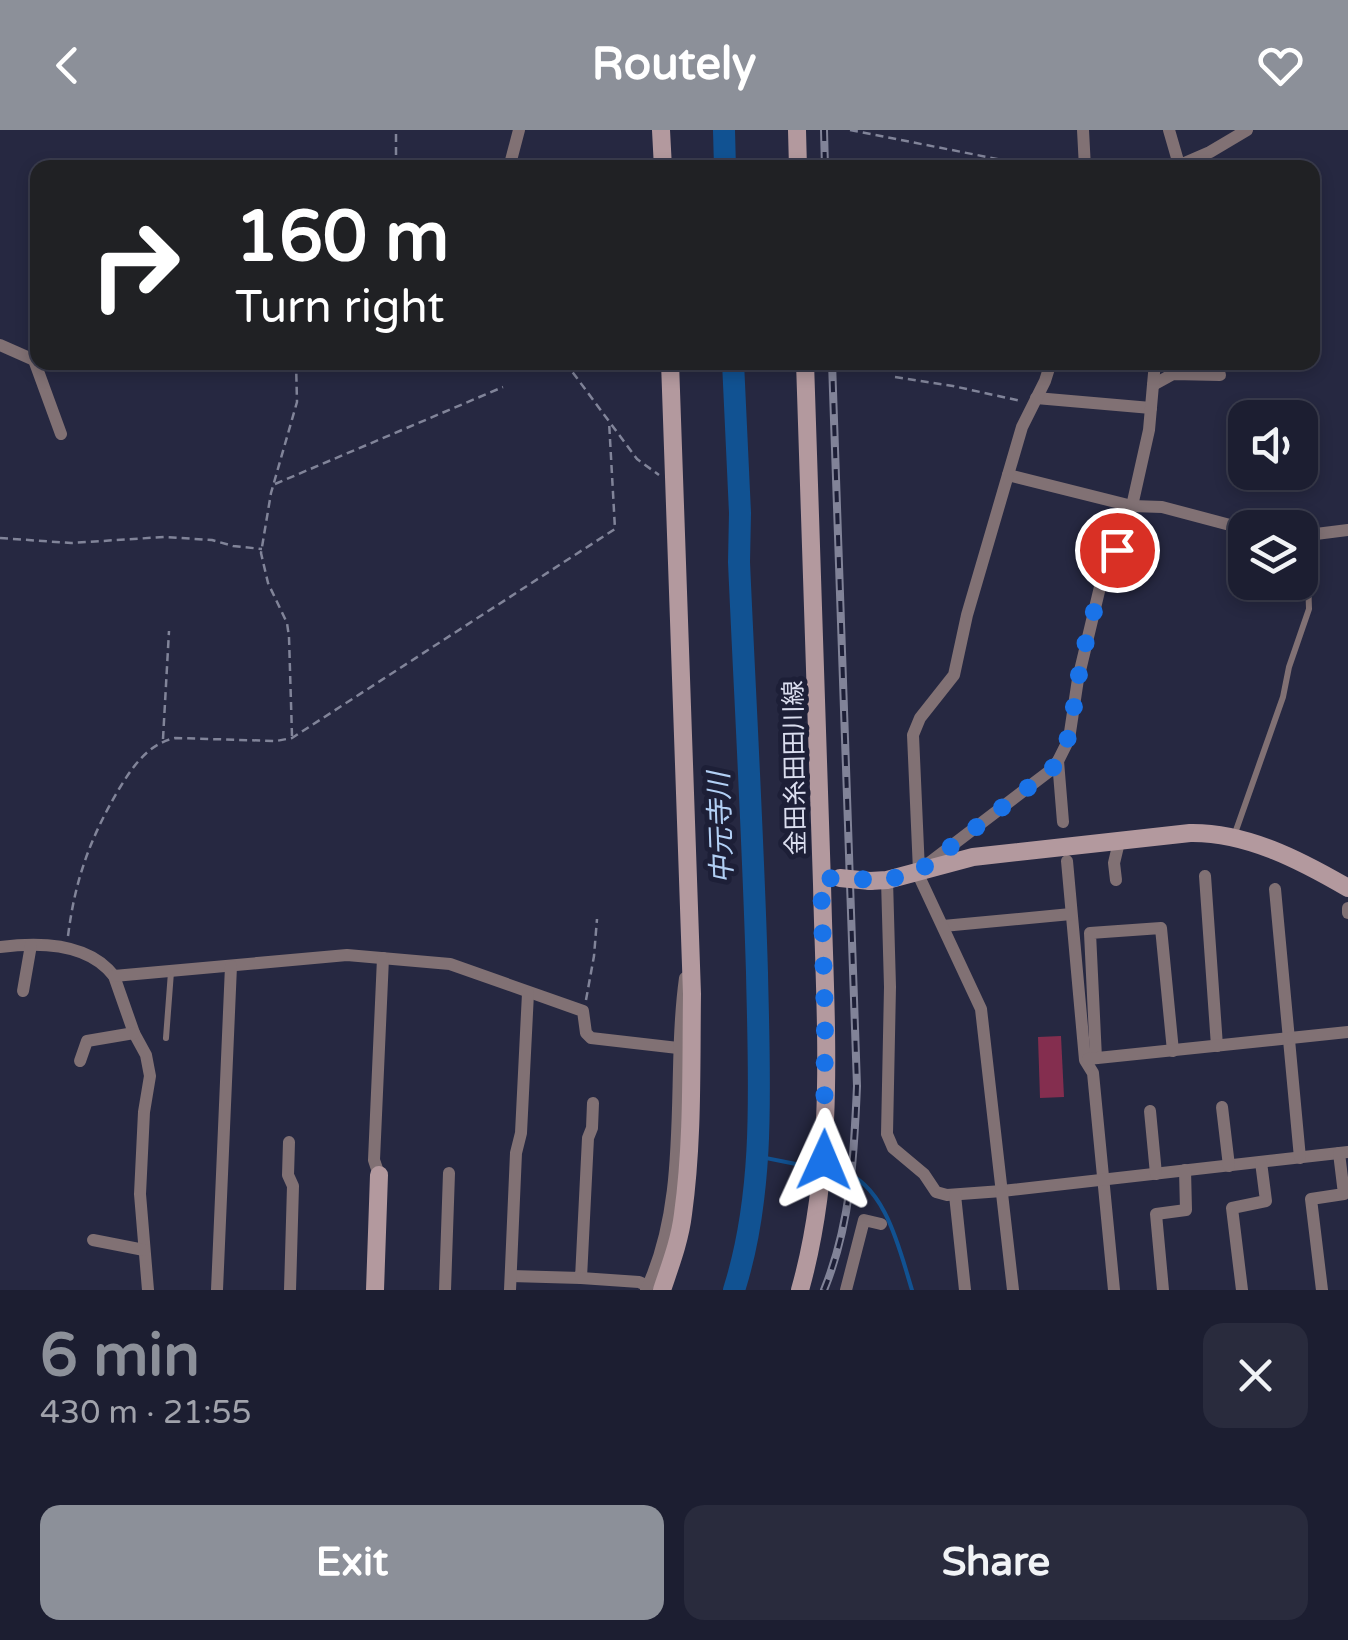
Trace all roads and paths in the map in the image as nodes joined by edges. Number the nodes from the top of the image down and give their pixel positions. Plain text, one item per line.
1 (396, 130) edge
2 (519, 130) edge
3 (662, 130) edge
4 (797, 130) edge
5 (850, 130) edge
6 (1083, 130) edge
7 (1168, 130) edge
8 (1247, 130) edge
9 (396, 160) edge
10 (511, 160) edge
11 (663, 160) edge
12 (798, 160) edge
13 (1002, 160) edge
14 (1085, 160) edge
15 (1178, 160) edge
16 (1193, 160) edge
17 (0, 345) edge
18 (30, 358) edge
19 (38, 370) edge
20 (296, 370) edge
21 (571, 370) edge
22 (670, 370) edge
23 (805, 370) edge
24 (1048, 370) edge
25 (1154, 370) edge
26 (1220, 376) dead end
27 (894, 377) dead end
28 (1153, 385) junction
29 (503, 387) dead end
30 (1035, 401) junction
31 (1151, 408) junction
32 (609, 420) junction
33 (61, 434) dead end
34 (1008, 475) junction
35 (660, 476) dead end
36 (273, 485) junction
37 (1132, 506) junction
38 (1228, 524) edge
39 (1348, 530) edge
40 (1318, 534) edge
41 (0, 538) edge
42 (262, 549) junction
43 (1309, 600) edge
44 (169, 631) dead end
45 (292, 738) junction
46 (163, 741) junction
47 (1058, 761) junction
48 (1063, 822) dead end
49 (1234, 837) junction
50 (1119, 842) junction
51 (1067, 860) dead end
52 (919, 871) junction
53 (1205, 876) dead end
54 (831, 878) junction
55 (879, 880) junction
56 (1116, 880) dead end
57 (1348, 888) edge
58 (1275, 889) dead end
59 (1071, 914) junction
60 (596, 918) dead end
61 (943, 926) junction
62 (31, 945) junction
63 (0, 947) edge
64 (67, 948) junction
65 (384, 958) junction
66 (232, 966) junction
67 (171, 971) junction
68 (692, 974) junction
69 (114, 976) junction
70 (23, 991) dead end
71 (528, 993) junction
72 (583, 1011) junction
73 (1348, 1032) edge
74 (134, 1033) junction
75 (166, 1038) dead end
76 (1290, 1038) junction
77 (1216, 1046) junction
78 (678, 1048) junction
79 (1173, 1051) junction
80 (1091, 1059) junction
81 (80, 1061) dead end
82 (593, 1103) dead end
83 (1222, 1107) dead end
84 (1150, 1111) dead end
85 (289, 1142) dead end
86 (1344, 1153) edge
87 (1300, 1158) junction
88 (1261, 1162) junction
89 (1230, 1166) junction
90 (1185, 1170) junction
91 (450, 1172) dead end
92 (1156, 1174) junction
93 (379, 1175) joint
94 (1103, 1180) junction
95 (1002, 1191) junction
96 (955, 1195) junction
97 (881, 1224) dead end
98 (93, 1240) dead end
99 (144, 1250) junction
100 (581, 1278) junction
101 (510, 1283) edge
102 (652, 1289) edge
103 (148, 1290) edge
104 (216, 1290) edge
105 (290, 1290) edge
106 (375, 1290) edge
107 (444, 1290) edge
108 (800, 1290) edge
109 (846, 1290) edge
110 (964, 1290) edge
111 (1012, 1290) edge
112 (1114, 1290) edge
113 (1163, 1290) edge
114 (1242, 1290) edge
115 (1322, 1290) edge

1 - 9 path
2 - 10 street
3 - 11 street
4 - 12 street
5 - 13 path
6 - 14 street
7 - 15 street
8 - 16 street
17 - 18 street
19 - 33 street
20 - 36 path
21 - 32 path
22 - 68 street
23 - 54 street, 金田糸田田川線
24 - 30 street
25 - 28 street
26 - 28 street
27 - 30 path
28 - 31 street
29 - 36 path
30 - 31 street
30 - 34 street
31 - 37 street
32 - 35 path
32 - 45 path
34 - 37 street
34 - 52 street
36 - 42 path
37 - 38 street
37 - 47 street
39 - 40 street
41 - 42 path
42 - 45 path
43 - 49 lane
44 - 46 path
45 - 46 path
46 - 64 path
47 - 48 street
47 - 52 street
49 - 50 street
49 - 57 street
50 - 52 street
50 - 56 street
51 - 59 street
52 - 55 street
52 - 61 street
53 - 77 street
54 - 55 street, bridge
54 - 108 street, 金田糸田田川線
55 - 96 street
58 - 76 street
59 - 61 street
59 - 80 street
60 - 72 path
61 - 95 street
62 - 63 street
62 - 64 street
62 - 70 street
64 - 69 street
65 - 66 street
65 - 71 street
65 - 93 street
66 - 67 street
66 - 104 street
67 - 69 street
67 - 75 lane
68 - 78 street
68 - 102 street
69 - 74 street
71 - 72 street
71 - 101 street
72 - 78 street
73 - 76 street
74 - 81 street
74 - 99 street
76 - 77 street
76 - 87 street
77 - 79 street
78 - 102 street
79 - 80 street
79 - 80 street
80 - 94 street
82 - 100 street
83 - 89 street
84 - 92 street
85 - 105 street
86 - 87 street
86 - 115 street
87 - 88 street
88 - 89 street
88 - 114 street
89 - 90 street
90 - 92 street
90 - 113 street
91 - 107 street
92 - 94 street
93 - 106 street
94 - 95 street
94 - 112 street
95 - 96 street
95 - 111 street
96 - 110 street
97 - 109 street
98 - 99 street
99 - 103 street
100 - 101 street
100 - 102 street

